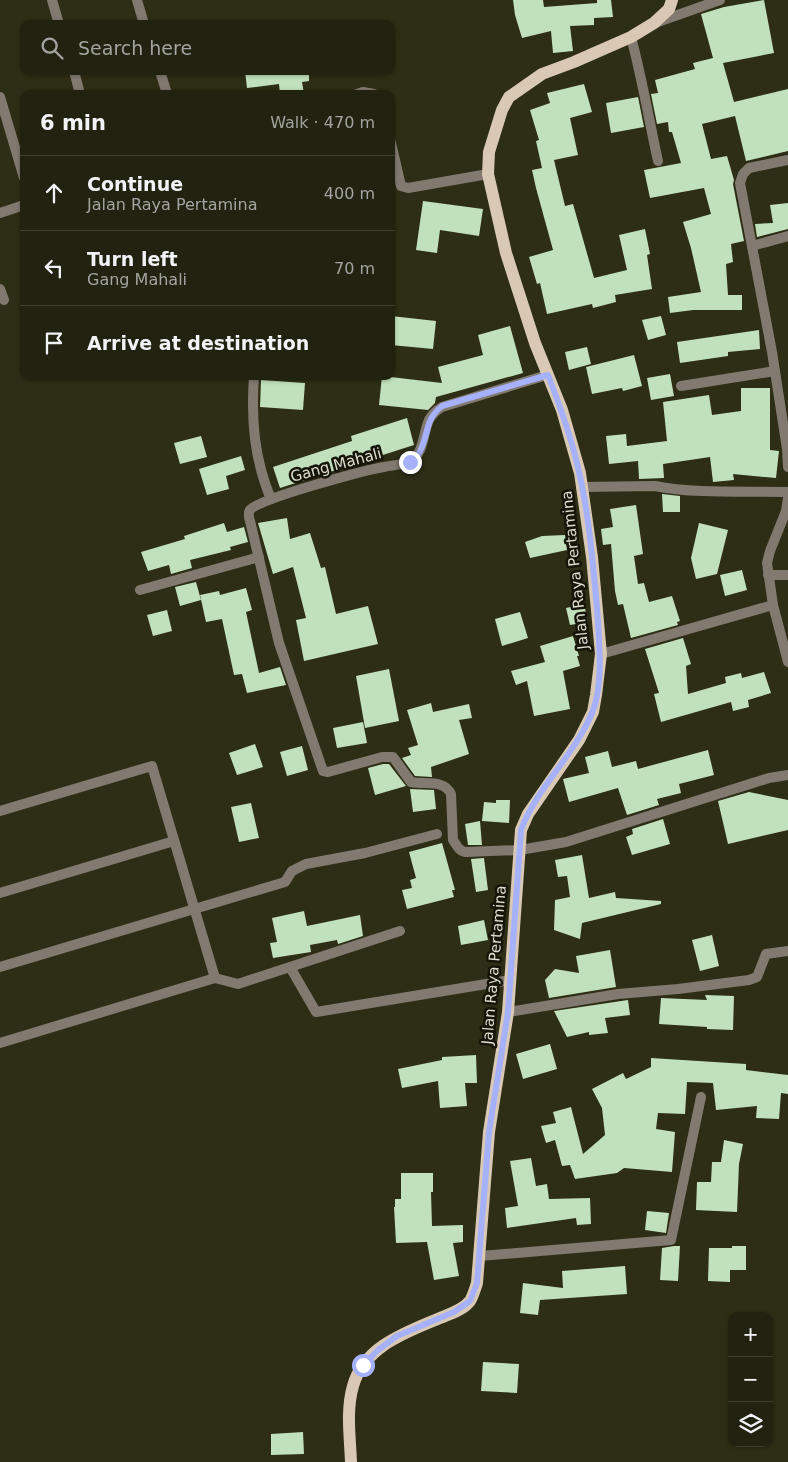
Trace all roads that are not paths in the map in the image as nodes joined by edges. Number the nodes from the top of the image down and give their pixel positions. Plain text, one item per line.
1 (52, 0) edge
2 (137, 0) edge
3 (672, 0) edge
4 (720, 0) edge
5 (58, 20) edge
6 (143, 20) edge
7 (654, 24) junction
8 (631, 37) junction
9 (75, 75) edge
10 (161, 75) edge
11 (79, 90) edge
12 (166, 90) edge
13 (0, 97) edge
14 (788, 160) edge
15 (395, 161) edge
16 (658, 161) dead end
17 (20, 164) edge
18 (488, 174) junction
19 (20, 206) edge
20 (0, 213) edge
21 (788, 236) edge
22 (752, 246) junction
23 (0, 289) edge
24 (4, 300) dead end
25 (548, 375) junction
26 (775, 375) junction
27 (788, 378) edge
28 (254, 380) edge
29 (681, 386) dead end
30 (788, 468) edge
31 (582, 486) junction
32 (788, 492) edge
33 (788, 498) edge
34 (271, 499) junction
35 (787, 511) edge
36 (259, 558) junction
37 (768, 575) junction
38 (788, 575) edge
39 (140, 590) dead end
40 (772, 605) junction
41 (601, 654) junction
42 (788, 662) edge
43 (788, 775) edge
44 (0, 811) edge
45 (437, 834) dead end
46 (174, 841) junction
47 (520, 850) junction
48 (0, 893) edge
49 (194, 908) junction
50 (400, 931) dead end
51 (788, 951) edge
52 (0, 967) edge
53 (290, 967) junction
54 (215, 978) junction
55 (511, 980) junction
56 (508, 1012) junction
57 (0, 1042) edge
58 (701, 1097) dead end
59 (480, 1256) junction
60 (351, 1462) edge

1 - 5 street
2 - 6 street
3 - 7 main road, Jalan Raya Pertamina
4 - 7 street
7 - 8 main road, Jalan Raya Pertamina
8 - 16 street
8 - 18 main road, Jalan Raya Pertamina
9 - 11 street
10 - 12 street
13 - 17 street
14 - 22 street
15 - 18 street
18 - 25 main road, Jalan Raya Pertamina
19 - 20 street
21 - 22 street
22 - 26 street
23 - 24 street
25 - 31 main road, Jalan Raya Pertamina
25 - 34 street, Gang Mahali
26 - 27 street
26 - 29 street
26 - 30 street
28 - 34 street
31 - 32 street
31 - 41 main road, Jalan Raya Pertamina
33 - 35 street
34 - 36 street, Gang Mahali
35 - 37 street
36 - 39 street
36 - 47 street
37 - 38 street
37 - 40 street
40 - 41 street
40 - 42 street
41 - 47 main road, Jalan Raya Pertamina
43 - 47 street
44 - 46 street
45 - 49 street
46 - 48 street
46 - 49 street
47 - 55 main road, Jalan Raya Pertamina
49 - 52 street
49 - 54 street
50 - 53 street
51 - 56 street
53 - 54 street
53 - 55 street
54 - 57 street
55 - 56 main road, Jalan Raya Pertamina
56 - 59 main road, Jalan Raya Pertamina
58 - 59 street
59 - 60 main road, Jalan Raya Pertamina

